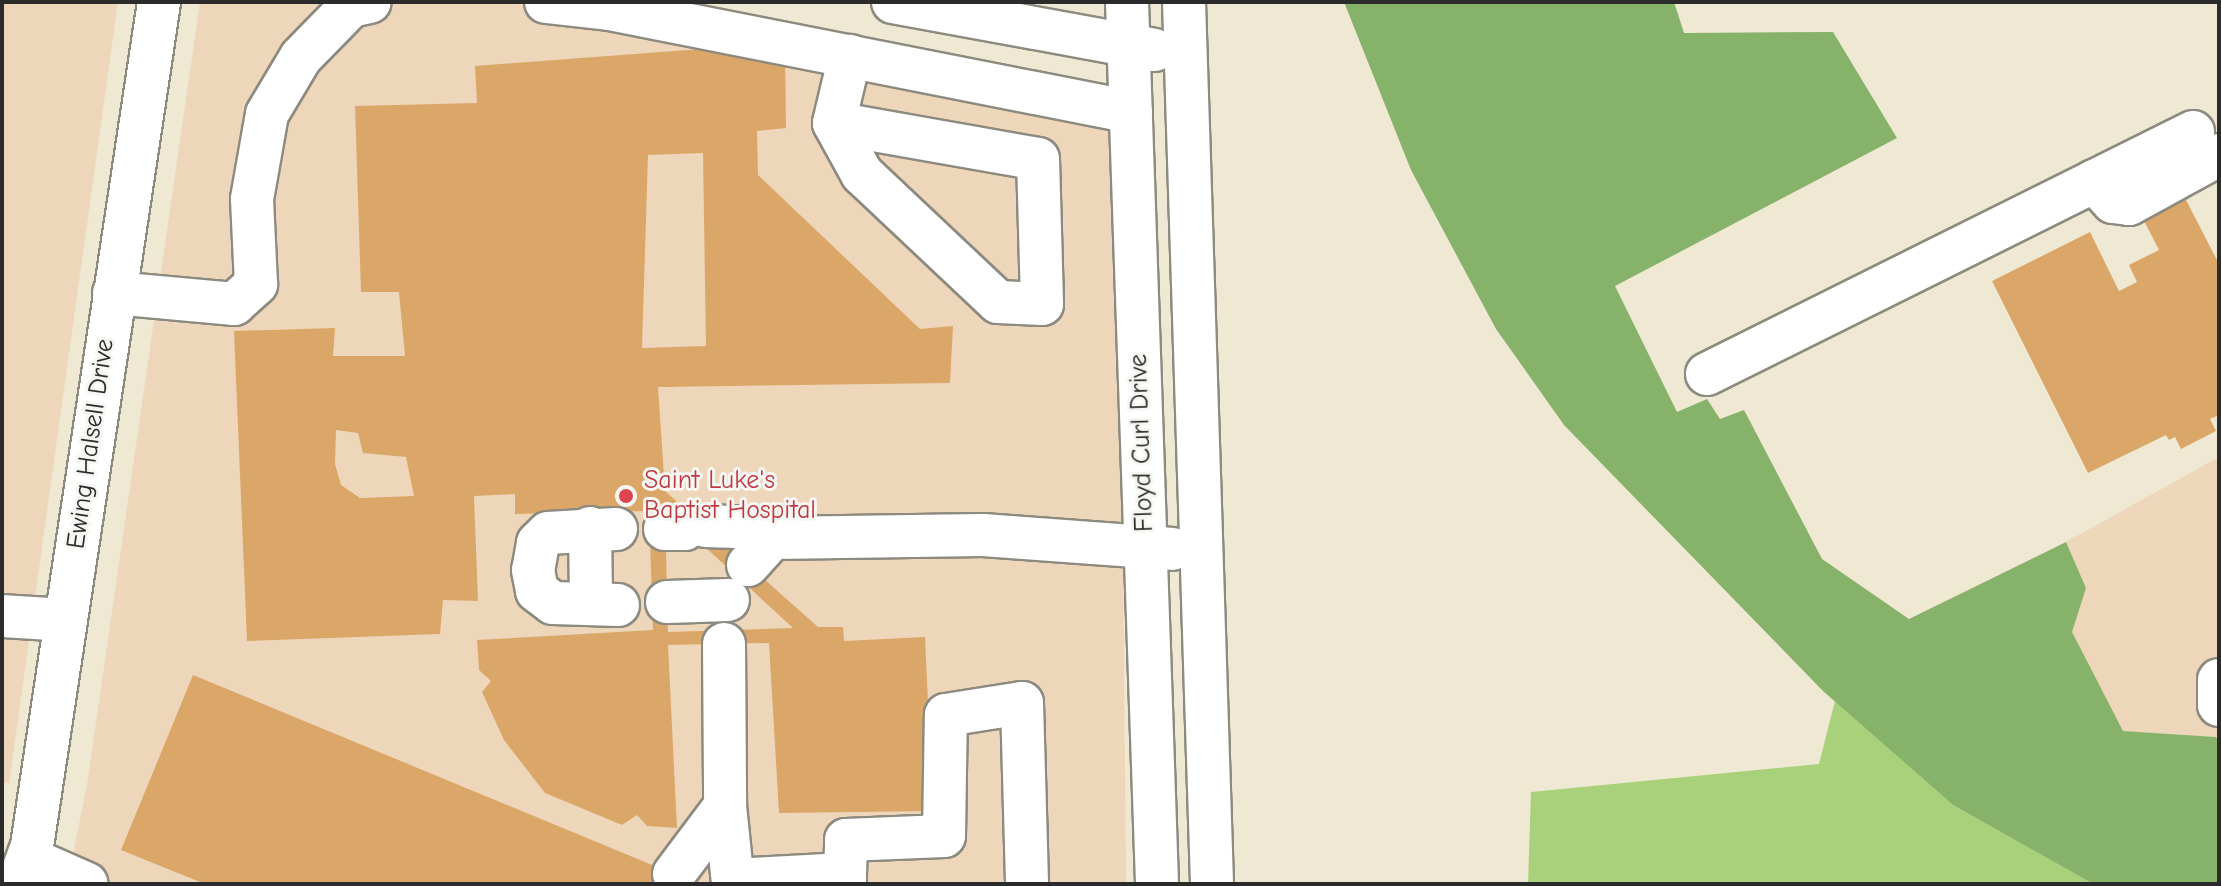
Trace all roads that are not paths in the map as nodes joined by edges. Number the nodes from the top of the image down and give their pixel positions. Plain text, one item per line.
1 (159, 2) edge
2 (370, 2) edge
3 (546, 2) edge
4 (893, 2) edge
5 (1127, 2) edge
6 (1184, 2) edge
7 (1129, 46) junction
8 (1186, 54) junction
9 (850, 56) junction
10 (1131, 112) junction
11 (834, 123) junction
12 (2206, 143) edge
13 (114, 293) junction
14 (1707, 374) dead end
15 (603, 528) joint
16 (685, 528) dead end
17 (1146, 549) junction
18 (1201, 549) junction
19 (739, 592) junction
20 (667, 602) dead end
21 (2, 616) edge
22 (65, 620) junction
23 (2219, 680) edge
24 (2219, 705) edge
25 (725, 806) junction
26 (23, 871) edge
27 (674, 874) dead end
28 (845, 879) edge
29 (733, 882) edge
30 (87, 884) edge
31 (1027, 884) edge
32 (1157, 884) edge
33 (1212, 884) edge

1 - 13 street, Ewing Halsell Drive
2 - 13 street
3 - 9 street
4 - 7 street
5 - 7 street, Floyd Curl Drive
6 - 8 street
7 - 8 street
7 - 10 street, Floyd Curl Drive
8 - 18 street
9 - 10 street
9 - 11 street
10 - 17 street, Floyd Curl Drive
11 - 11 street
12 - 14 street
13 - 22 street, Ewing Halsell Drive
15 - 15 street
16 - 19 street
17 - 18 street
17 - 19 street
17 - 32 street, Floyd Curl Drive
18 - 33 street
19 - 20 street
19 - 25 street
21 - 22 street
22 - 26 street, Ewing Halsell Drive
23 - 24 street
25 - 27 street
25 - 29 street
26 - 30 street
28 - 29 street
28 - 31 street

